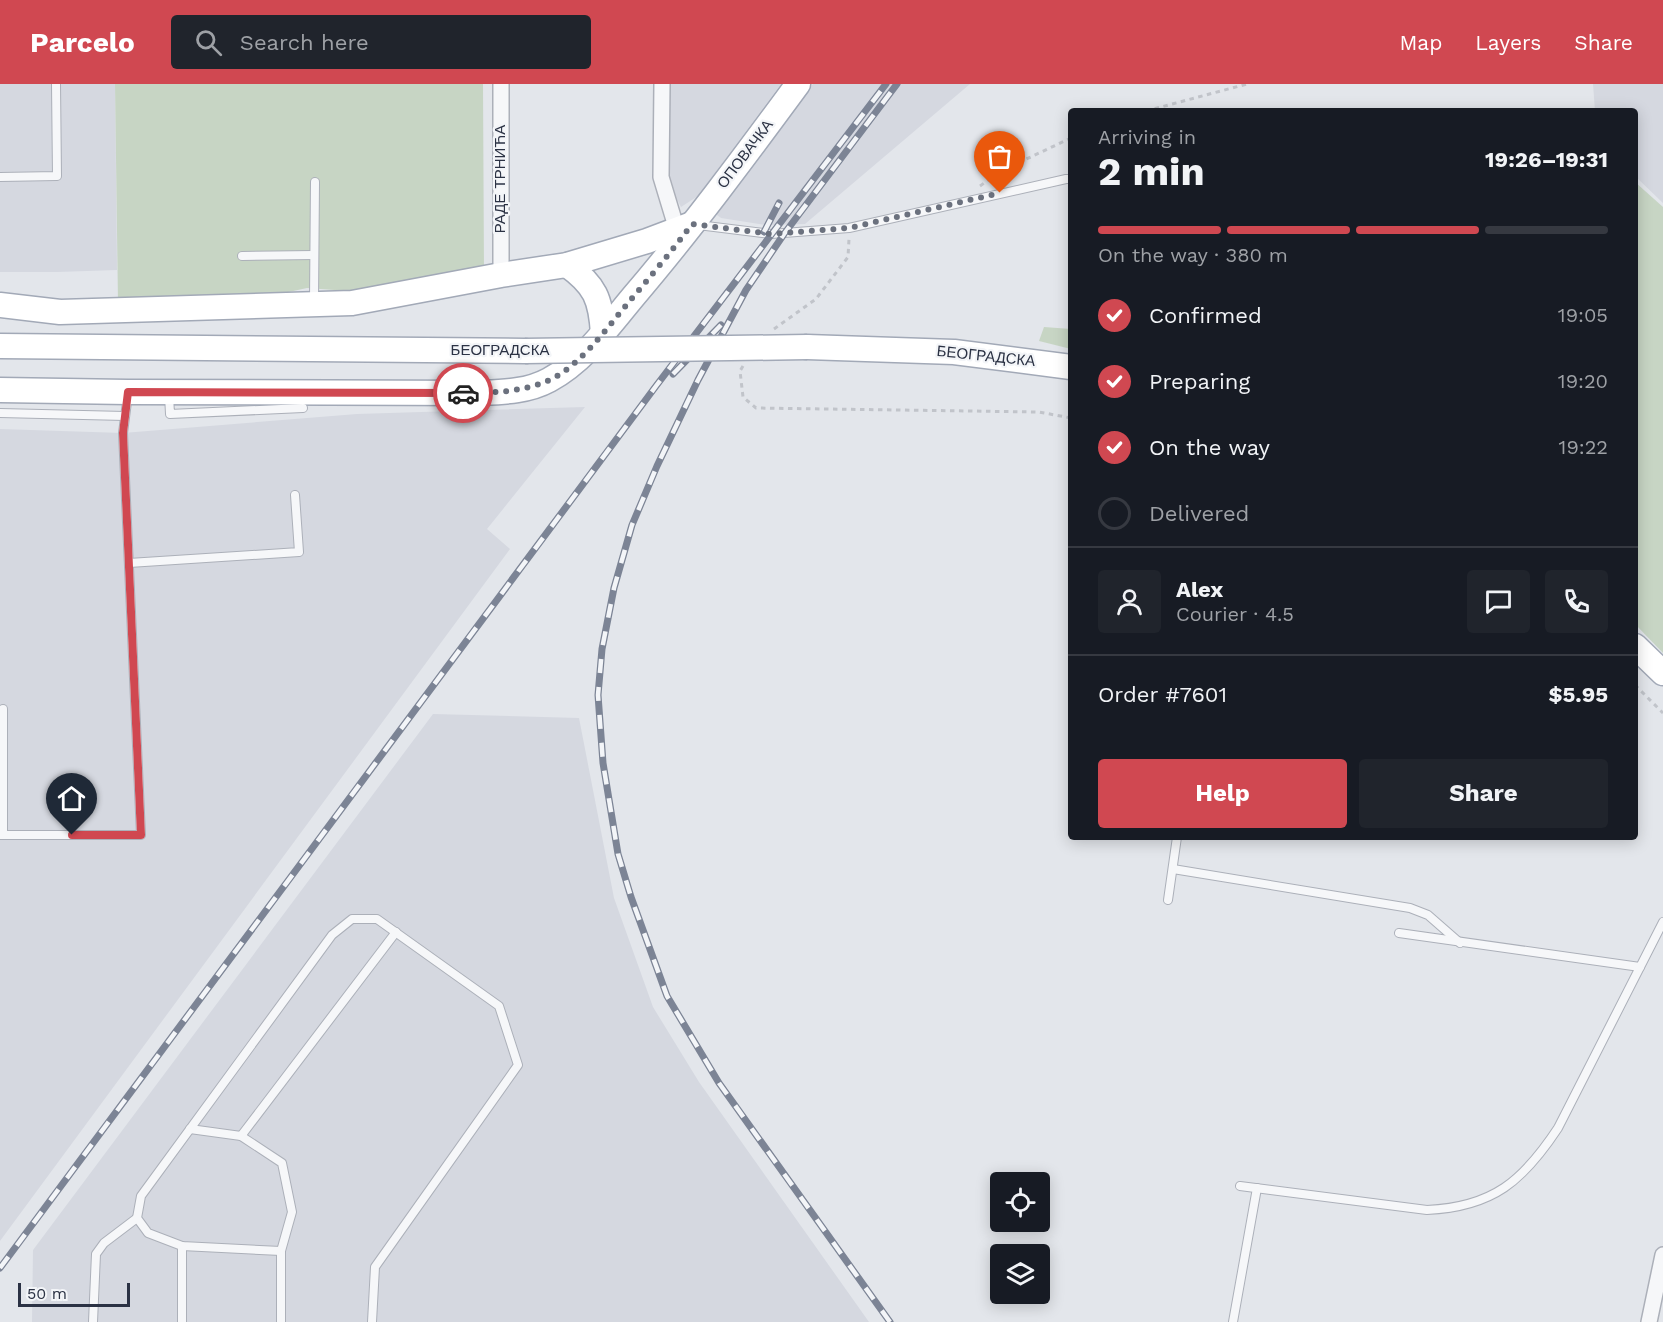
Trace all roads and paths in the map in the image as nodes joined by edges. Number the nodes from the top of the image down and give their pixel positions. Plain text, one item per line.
1 (56, 84) edge
2 (501, 84) edge
3 (662, 84) edge
4 (798, 84) edge
5 (1247, 84) edge
6 (1157, 108) edge
7 (1068, 139) edge
8 (0, 177) edge
9 (1068, 179) edge
10 (315, 182) dead end
11 (956, 203) junction
12 (684, 227) junction
13 (849, 228) junction
14 (314, 255) junction
15 (242, 256) dead end
16 (567, 265) junction
17 (501, 275) junction
18 (0, 304) edge
19 (314, 304) junction
20 (772, 332) dead end
21 (603, 334) junction
22 (0, 346) edge
23 (745, 363) dead end
24 (1068, 367) edge
25 (0, 390) edge
26 (169, 392) junction
27 (127, 404) junction
28 (303, 408) dead end
29 (0, 412) edge
30 (1068, 417) edge
31 (296, 495) dead end
32 (129, 563) junction
33 (1638, 649) edge
34 (1663, 674) edge
35 (1638, 688) edge
36 (3, 709) dead end
37 (1663, 713) edge
38 (1, 835) edge
39 (1177, 840) edge
40 (1173, 869) junction
41 (1168, 900) dead end
42 (1663, 922) edge
43 (396, 932) junction
44 (1399, 933) dead end
45 (1460, 942) junction
46 (1640, 967) junction
47 (190, 1129) junction
48 (241, 1136) junction
49 (1240, 1186) dead end
50 (1257, 1188) junction
51 (137, 1218) junction
52 (182, 1246) junction
53 (281, 1251) junction
54 (1663, 1255) edge
55 (93, 1322) edge
56 (182, 1322) edge
57 (281, 1322) edge
58 (372, 1322) edge
59 (1233, 1322) edge
60 (1649, 1322) edge

1 - 8 lane
2 - 17 street, РАДЕ ТРНИЋА
3 - 12 street
4 - 12 main road, ОПОВАЧКА
5 - 6 path
7 - 11 path
9 - 11 lane
10 - 14 lane
11 - 13 lane
12 - 13 lane
12 - 16 main road
12 - 21 main road, ОПОВАЧКА
13 - 20 path
14 - 15 lane
14 - 19 lane
16 - 17 main road
16 - 21 main road
17 - 19 main road
18 - 19 main road
21 - 26 main road, ОПОВАЧКА
22 - 24 main road, БЕОГРАДСКА, bridge
23 - 30 path
25 - 27 main road, ОПОВАЧКА
26 - 27 main road, ОПОВАЧКА
26 - 28 lane
27 - 29 lane
27 - 32 lane
31 - 32 lane
32 - 38 lane
33 - 34 main road
35 - 37 path
36 - 38 lane
39 - 40 lane
40 - 41 lane
40 - 45 lane
42 - 46 lane
43 - 47 lane
43 - 48 lane
43 - 58 lane
44 - 45 lane
45 - 46 lane
46 - 50 lane
47 - 48 lane
47 - 51 lane
48 - 53 lane
49 - 50 lane
50 - 59 lane
51 - 52 lane
51 - 55 lane
52 - 53 lane
52 - 56 lane
53 - 57 lane
54 - 60 street

